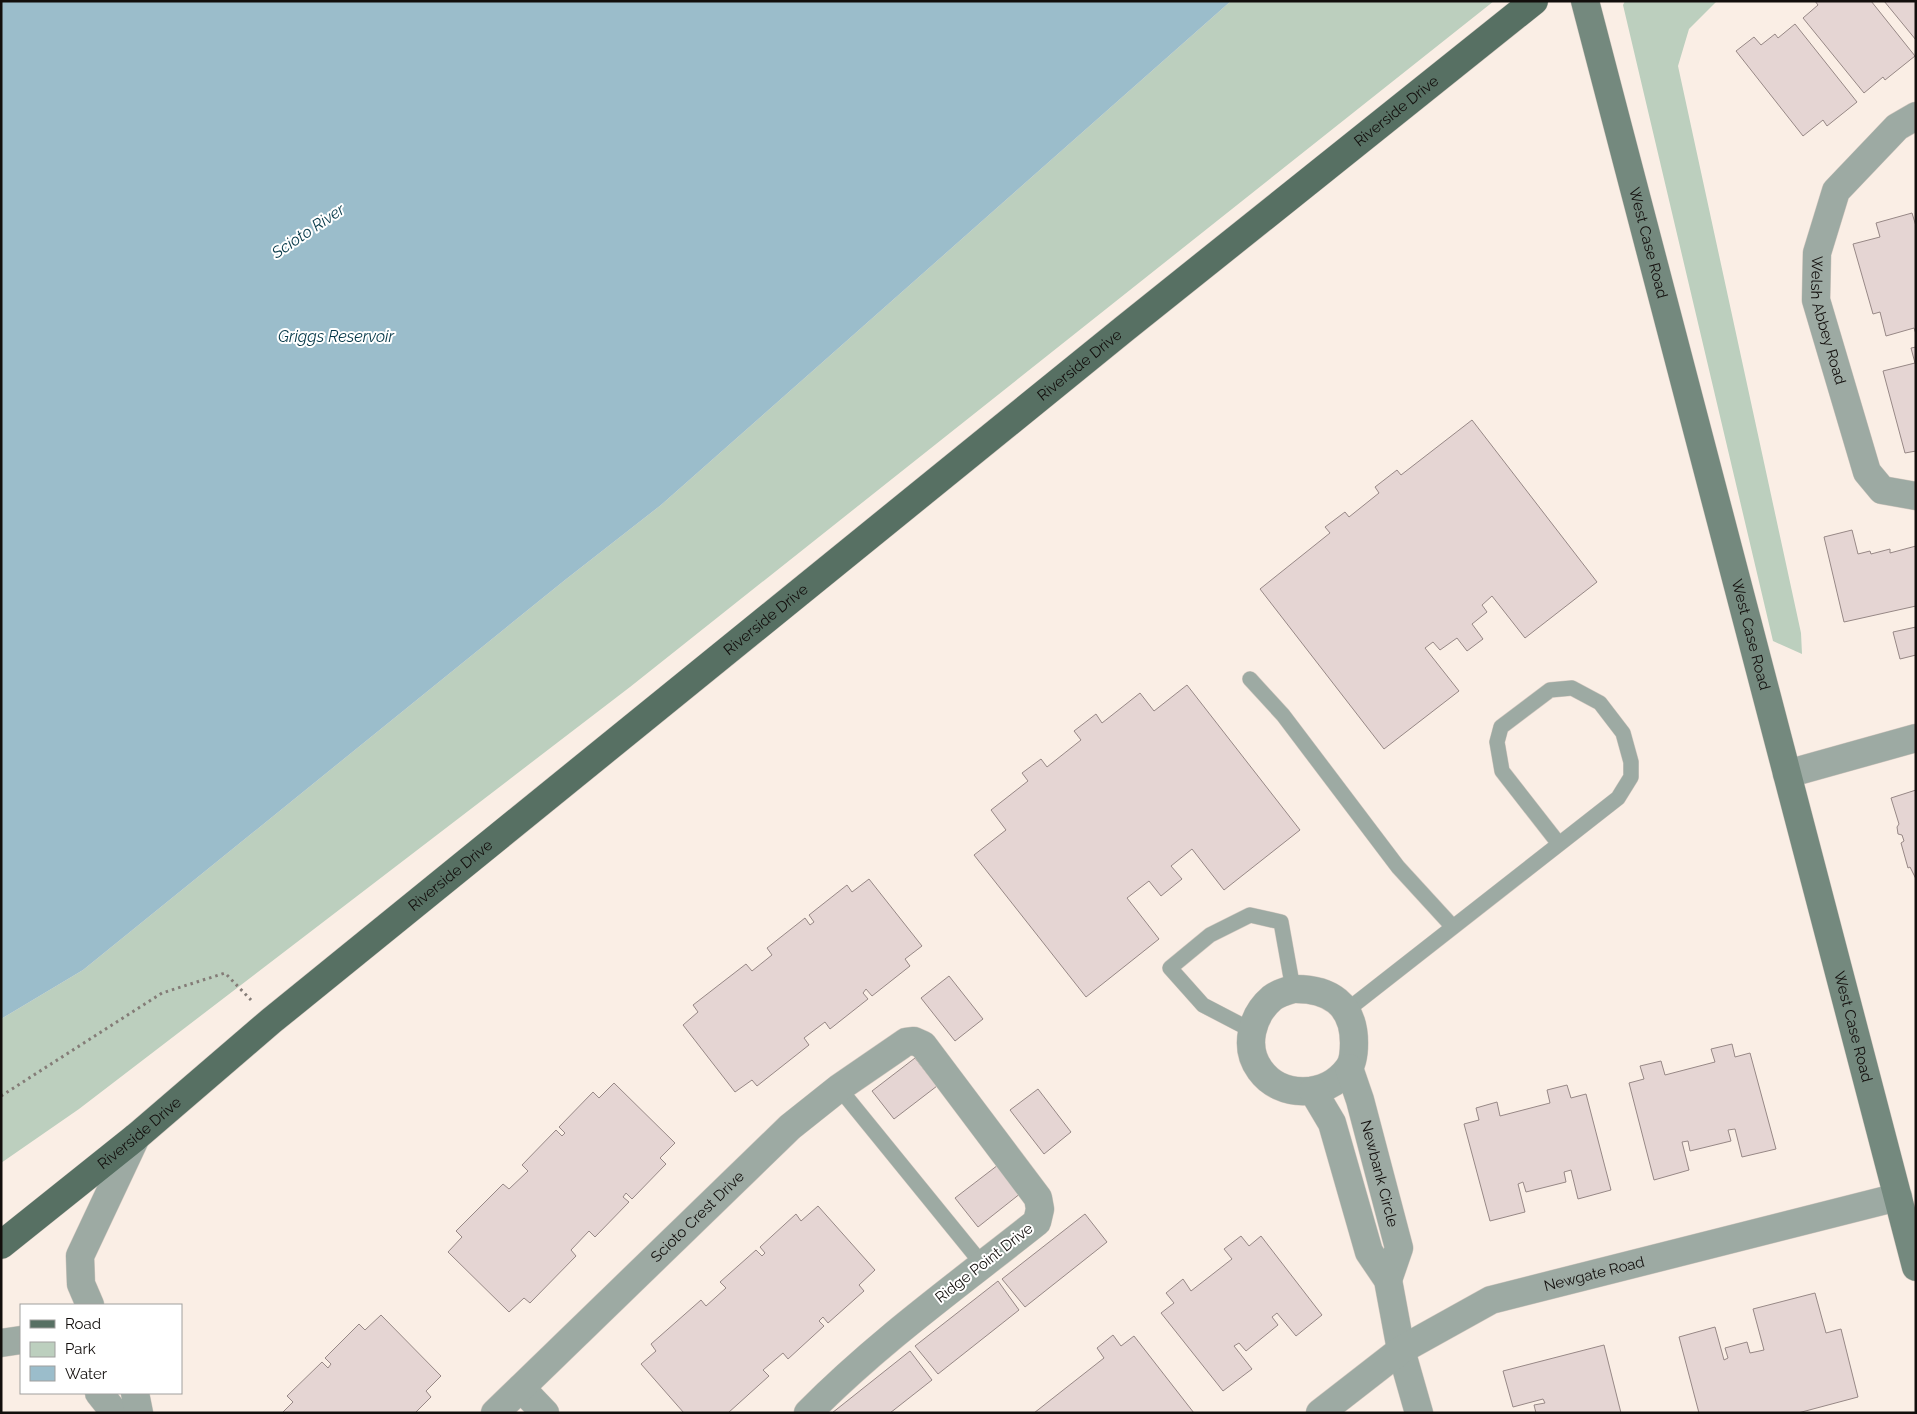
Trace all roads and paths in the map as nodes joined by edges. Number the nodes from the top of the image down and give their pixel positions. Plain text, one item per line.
1 (1534, 1) edge
2 (1586, 1) edge
3 (1916, 116) edge
4 (1916, 496) edge
5 (1250, 679) dead end
6 (1916, 738) edge
7 (1786, 774) junction
8 (1559, 844) junction
9 (1452, 928) junction
10 (1292, 989) junction
11 (1346, 1011) junction
12 (271, 1022) junction
13 (1251, 1030) junction
14 (914, 1041) joint
15 (1349, 1068) junction
16 (840, 1088) junction
17 (1313, 1092) junction
18 (1, 1096) edge
19 (136, 1137) junction
20 (1898, 1197) junction
21 (1, 1245) edge
22 (983, 1265) junction
23 (1916, 1267) edge
24 (1388, 1280) junction
25 (90, 1304) edge
26 (20, 1340) edge
27 (1, 1343) edge
28 (1401, 1350) junction
29 (521, 1388) junction
30 (100, 1394) edge
31 (135, 1394) edge
32 (115, 1413) edge
33 (139, 1413) edge
34 (495, 1413) edge
35 (545, 1413) edge
36 (808, 1413) edge
37 (1320, 1413) edge
38 (1419, 1413) edge

1 - 12 main road, Riverside Drive
2 - 7 main road, West Case Road
3 - 4 street, Welsh Abbey Road
5 - 9 lane
6 - 7 street
7 - 20 main road, West Case Road
8 - 8 lane
8 - 9 lane
9 - 11 lane
10 - 11 street
10 - 13 street
10 - 13 lane
11 - 15 street
12 - 18 path
12 - 19 main road, Riverside Drive
13 - 17 street
14 - 16 street, Scioto Crest Drive
14 - 22 street, Ridge Point Drive
15 - 17 street
15 - 24 street, Newbank Circle
16 - 22 lane
16 - 29 street, Scioto Crest Drive
17 - 24 street, Newbank Circle
19 - 21 main road, Riverside Drive
19 - 25 street
20 - 23 main road, West Case Road
20 - 28 street, Newgate Road
22 - 36 street, Ridge Point Drive
24 - 28 street, Newbank Circle
26 - 27 street
28 - 37 street, Newgate Road
28 - 38 street, Newbank Circle
29 - 34 street, Scioto Crest Drive
29 - 35 street
30 - 32 street
31 - 33 street

